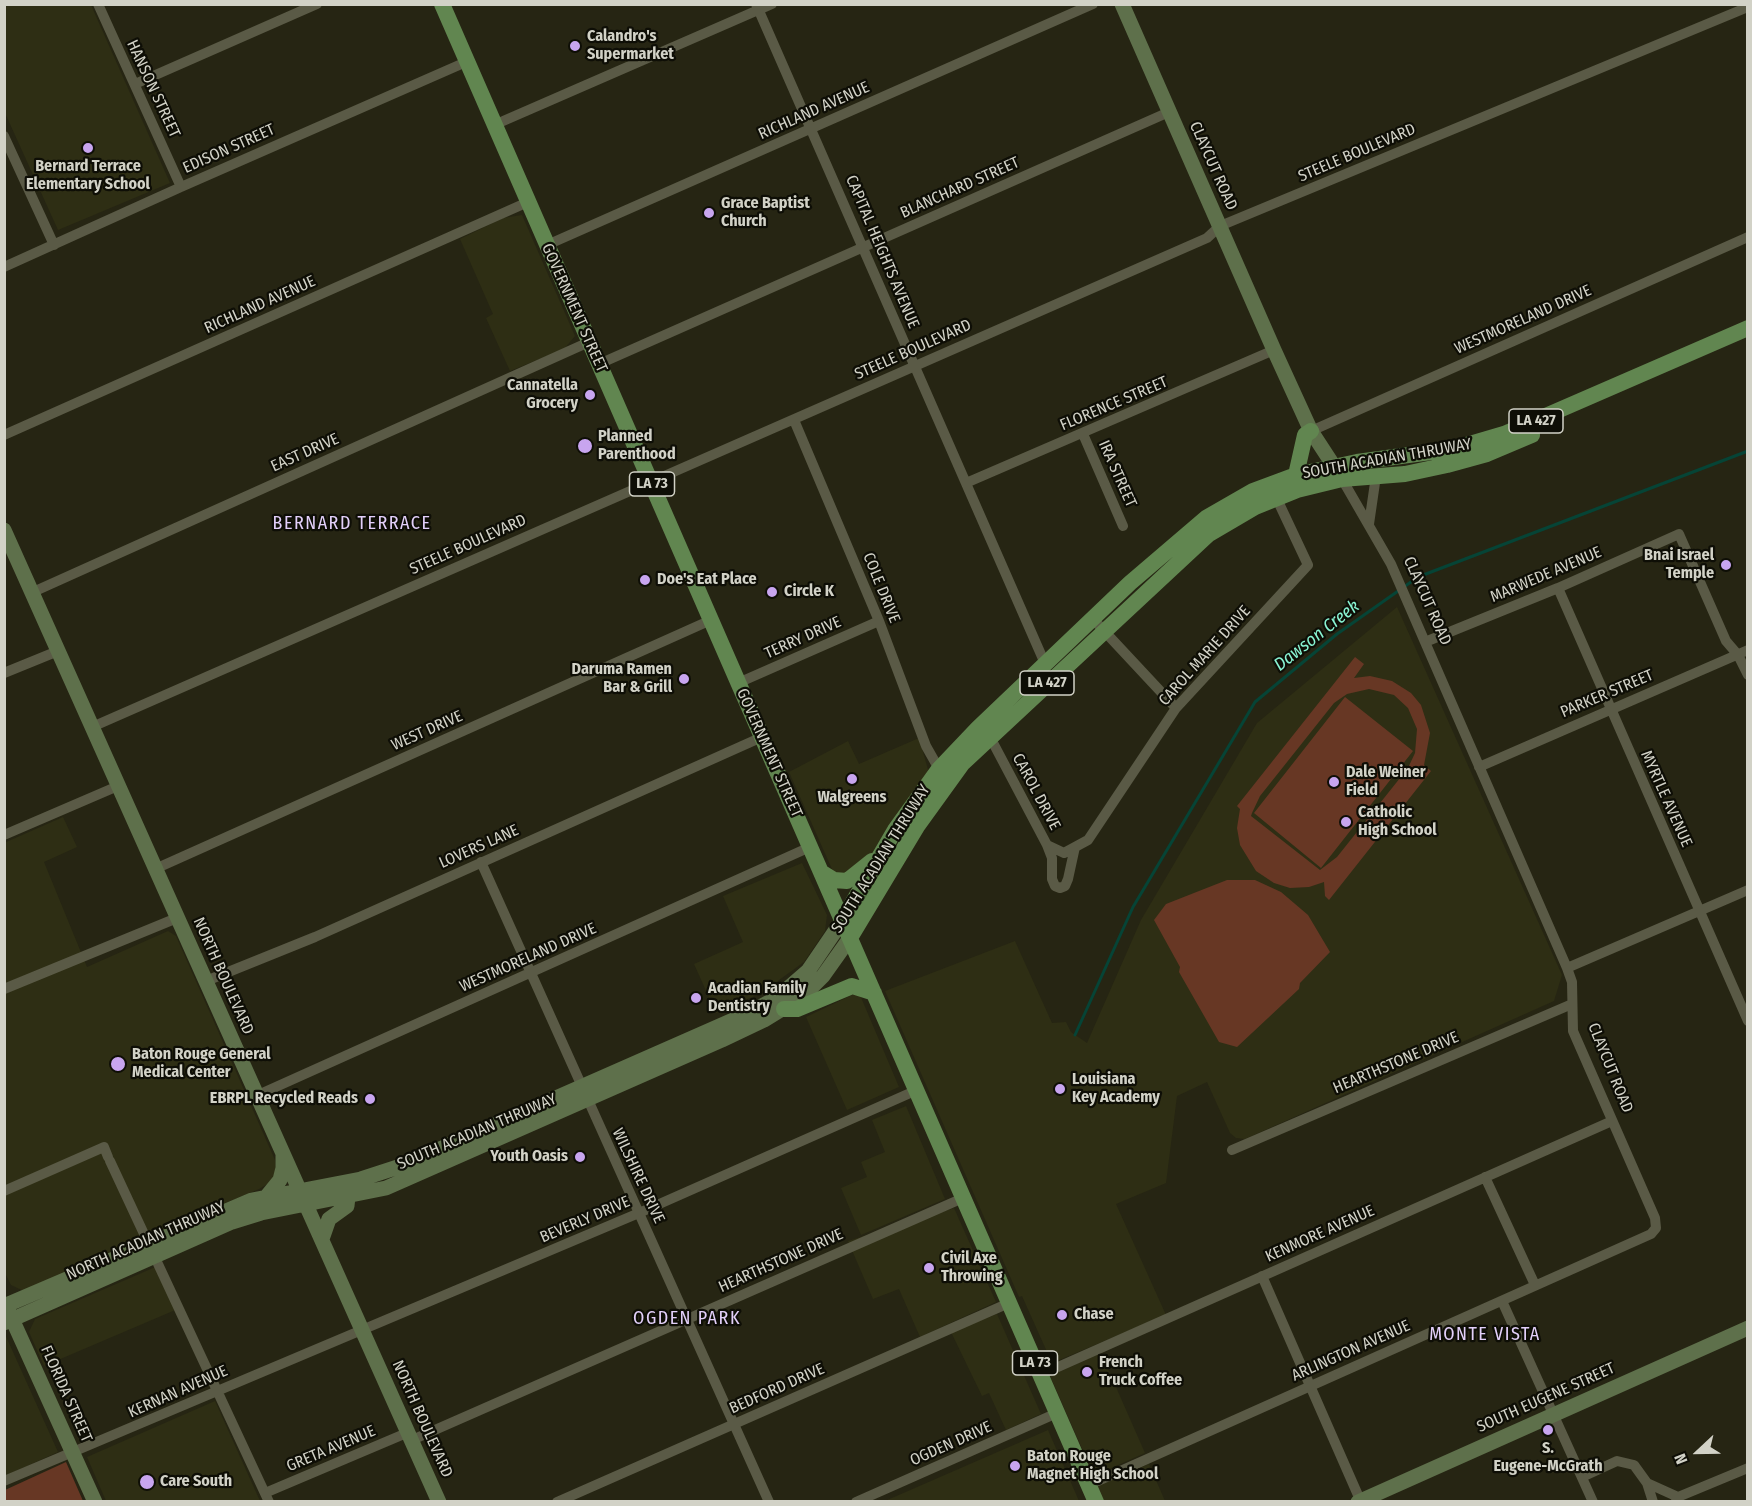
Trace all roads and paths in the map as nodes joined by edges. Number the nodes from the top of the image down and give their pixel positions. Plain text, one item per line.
1 (98, 4) edge
2 (317, 4) edge
3 (772, 4) edge
4 (1093, 4) edge
5 (1122, 4) edge
6 (444, 5) edge
7 (758, 7) edge
8 (1748, 7) edge
9 (466, 62) junction
10 (135, 84) junction
11 (1169, 112) junction
12 (494, 125) junction
13 (812, 128) junction
14 (5, 140) edge
15 (181, 187) junction
16 (528, 202) junction
17 (1220, 226) junction
18 (1748, 237) edge
19 (54, 245) junction
20 (547, 245) junction
21 (864, 246) junction
22 (4, 267) edge
23 (1748, 328) edge
24 (1748, 340) edge
25 (589, 342) junction
26 (1274, 351) junction
27 (599, 364) junction
28 (914, 365) junction
29 (794, 420) junction
30 (1311, 431) junction
31 (1083, 434) junction
32 (4, 435) edge
33 (1338, 473) junction
34 (1296, 475) junction
35 (1376, 476) junction
36 (650, 481) junction
37 (966, 483) junction
38 (1276, 497) junction
39 (1369, 524) junction
40 (1123, 526) dead end
41 (4, 530) edge
42 (1558, 588) junction
43 (33, 592) junction
44 (711, 620) junction
45 (879, 621) junction
46 (1098, 625) junction
47 (1425, 642) junction
48 (58, 651) junction
49 (1743, 652) edge
50 (1054, 666) junction
51 (4, 674) edge
52 (1748, 675) edge
53 (738, 683) junction
54 (1176, 708) junction
55 (1610, 709) junction
56 (92, 727) junction
57 (990, 736) junction
58 (762, 737) junction
59 (1479, 767) junction
60 (939, 769) junction
61 (118, 786) junction
62 (4, 835) edge
63 (1047, 845) junction
64 (810, 847) junction
65 (1075, 847) junction
66 (1064, 852) joint
67 (882, 853) junction
68 (481, 862) junction
69 (155, 869) junction
70 (821, 872) junction
71 (1748, 890) edge
72 (1699, 911) junction
73 (177, 918) junction
74 (842, 921) junction
75 (850, 938) junction
76 (1567, 968) junction
77 (531, 973) junction
78 (206, 981) junction
79 (4, 989) edge
80 (874, 993) junction
81 (1572, 1004) junction
82 (784, 1009) junction
83 (1748, 1021) edge
84 (917, 1090) junction
85 (584, 1093) junction
86 (258, 1095) junction
87 (1612, 1121) junction
88 (1232, 1150) dead end
89 (283, 1151) junction
90 (1485, 1178) junction
91 (300, 1189) junction
92 (4, 1191) edge
93 (267, 1196) junction
94 (348, 1197) junction
95 (963, 1198) junction
96 (306, 1205) junction
97 (639, 1213) junction
98 (1656, 1228) joint
99 (322, 1239) junction
100 (153, 1249) junction
101 (1262, 1276) junction
102 (1535, 1285) junction
103 (1502, 1300) junction
104 (1009, 1303) junction
105 (6, 1311) edge
106 (687, 1319) junction
107 (1748, 1328) edge
108 (363, 1331) junction
109 (1040, 1375) junction
110 (1310, 1386) junction
111 (219, 1390) junction
112 (1057, 1413) junction
113 (1554, 1415) junction
114 (735, 1424) junction
115 (410, 1436) junction
116 (72, 1452) junction
117 (1746, 1471) edge
118 (1582, 1477) junction
119 (4, 1481) edge
120 (1647, 1483) junction
121 (1089, 1485) junction
122 (267, 1497) edge
123 (1677, 1499) edge
124 (1360, 1501) edge
125 (94, 1502) edge
126 (440, 1502) edge
127 (557, 1502) edge
128 (769, 1502) edge
129 (856, 1502) edge
130 (1096, 1502) edge
131 (1593, 1502) edge
132 (1653, 1502) edge

1 - 10 street, HANSON STREET
2 - 10 street
3 - 7 street
4 - 13 street, RICHLAND AVENUE
5 - 11 main road, CLAYCUT ROAD
6 - 9 main road, GOVERNMENT STREET / LA 73
7 - 12 street
7 - 13 street, CAPITAL HEIGHTS AVENUE
8 - 17 street, STEELE BOULEVARD
9 - 12 main road, GOVERNMENT STREET / LA 73
9 - 15 street, EDISON STREET
10 - 15 street, HANSON STREET
11 - 17 main road, CLAYCUT ROAD
11 - 21 street, BLANCHARD STREET
12 - 16 main road, GOVERNMENT STREET / LA 73
13 - 20 street, RICHLAND AVENUE
13 - 21 street, CAPITAL HEIGHTS AVENUE
14 - 19 street
15 - 19 street, EDISON STREET
16 - 20 main road, GOVERNMENT STREET / LA 73
16 - 32 street, RICHLAND AVENUE
17 - 26 main road, CLAYCUT ROAD
17 - 28 street, STEELE BOULEVARD
18 - 30 street, WESTMORELAND DRIVE
19 - 22 street, EDISON STREET
20 - 25 main road, GOVERNMENT STREET / LA 73
21 - 27 street, BLANCHARD STREET
21 - 28 street, CAPITAL HEIGHTS AVENUE
23 - 33 main road, SOUTH ACADIAN THRUWAY / LA 427
24 - 35 main road, SOUTH ACADIAN THRUWAY / LA 427
25 - 27 main road, GOVERNMENT STREET / LA 73
25 - 43 street, EAST DRIVE
26 - 30 main road, CLAYCUT ROAD
26 - 31 street, FLORENCE STREET
27 - 36 main road, GOVERNMENT STREET / LA 73
28 - 29 street, STEELE BOULEVARD
28 - 37 street, CAPITAL HEIGHTS AVENUE
29 - 36 street, STEELE BOULEVARD
29 - 45 street, COLE DRIVE
30 - 33 main road, CLAYCUT ROAD
30 - 34 main road
31 - 37 street, FLORENCE STREET
31 - 40 street, IRA STREET
33 - 34 main road, SOUTH ACADIAN THRUWAY / LA 427
33 - 35 main road, SOUTH ACADIAN THRUWAY / LA 427
33 - 38 main road, SOUTH ACADIAN THRUWAY / LA 427
33 - 39 street, CLAYCUT ROAD
34 - 46 main road, SOUTH ACADIAN THRUWAY / LA 427
35 - 39 street
36 - 44 main road, GOVERNMENT STREET / LA 73
36 - 56 street, STEELE BOULEVARD
37 - 50 street, CAPITAL HEIGHTS AVENUE
38 - 46 main road, SOUTH ACADIAN THRUWAY / LA 427
38 - 54 street, CAROL MARIE DRIVE
39 - 47 street, CLAYCUT ROAD
41 - 43 main road, NORTH BOULEVARD
42 - 47 street, MARWEDE AVENUE
42 - 49 street, MARWEDE AVENUE
42 - 55 street, MYRTLE AVENUE
43 - 48 main road, NORTH BOULEVARD
44 - 53 main road, GOVERNMENT STREET / LA 73
44 - 69 street, WEST DRIVE
45 - 53 street, TERRY DRIVE
45 - 60 street, COLE DRIVE
46 - 50 main road, SOUTH ACADIAN THRUWAY / LA 427
46 - 54 street
47 - 59 street, CLAYCUT ROAD
48 - 51 street
48 - 56 main road, NORTH BOULEVARD
49 - 52 street
49 - 55 street, PARKER STREET
50 - 57 main road, SOUTH ACADIAN THRUWAY / LA 427
50 - 60 main road, SOUTH ACADIAN THRUWAY / LA 427
53 - 58 main road, GOVERNMENT STREET / LA 73
54 - 65 street, CAROL MARIE DRIVE
55 - 59 street, PARKER STREET
55 - 72 street, MYRTLE AVENUE
56 - 61 main road, NORTH BOULEVARD
57 - 63 street, CAROL DRIVE
57 - 75 main road, SOUTH ACADIAN THRUWAY / LA 427
58 - 64 main road, GOVERNMENT STREET / LA 73
58 - 68 street, LOVERS LANE
59 - 76 street, CLAYCUT ROAD
60 - 67 main road, SOUTH ACADIAN THRUWAY / LA 427
61 - 62 street
61 - 69 main road, NORTH BOULEVARD
63 - 65 street
63 - 66 street, CAROL DRIVE
64 - 70 main road, GOVERNMENT STREET / LA 73
64 - 77 street, WESTMORELAND DRIVE
65 - 66 street, CAROL MARIE DRIVE
67 - 70 main road
67 - 74 main road, SOUTH ACADIAN THRUWAY / LA 427
68 - 77 street, WILSHIRE DRIVE
68 - 78 street, LOVERS LANE
69 - 73 main road, NORTH BOULEVARD
70 - 74 main road, GOVERNMENT STREET / LA 73
71 - 72 street
72 - 76 street
72 - 83 street, MYRTLE AVENUE
73 - 78 main road, NORTH BOULEVARD
73 - 79 street
74 - 75 main road, GOVERNMENT STREET / LA 73
74 - 85 main road, SOUTH ACADIAN THRUWAY
75 - 80 main road, GOVERNMENT STREET / LA 73
75 - 82 main road, SOUTH ACADIAN THRUWAY / LA 427
76 - 81 street, CLAYCUT ROAD
77 - 85 street, WILSHIRE DRIVE
77 - 86 street, WESTMORELAND DRIVE
78 - 86 main road, NORTH BOULEVARD
80 - 82 main road
80 - 84 main road, GOVERNMENT STREET / LA 73
81 - 87 street, CLAYCUT ROAD
81 - 88 street, HEARTHSTONE DRIVE
82 - 85 main road, SOUTH ACADIAN THRUWAY / LA 427
84 - 95 main road, GOVERNMENT STREET / LA 73
84 - 97 street, BEVERLY DRIVE
85 - 91 main road, SOUTH ACADIAN THRUWAY
85 - 94 main road, SOUTH ACADIAN THRUWAY / LA 427
85 - 97 street, WILSHIRE DRIVE
86 - 89 main road, NORTH BOULEVARD
87 - 90 street, KENMORE AVENUE
87 - 98 street, CLAYCUT ROAD
89 - 91 main road, NORTH BOULEVARD
89 - 93 main road
90 - 101 street, KENMORE AVENUE
90 - 102 street
91 - 93 main road, NORTH ACADIAN THRUWAY
91 - 96 main road, NORTH BOULEVARD
92 - 100 street
93 - 100 main road, NORTH ACADIAN THRUWAY
94 - 96 main road, SOUTH ACADIAN THRUWAY / LA 427
94 - 99 main road
95 - 104 main road, GOVERNMENT STREET / LA 73
95 - 106 street, HEARTHSTONE DRIVE
96 - 99 main road, NORTH BOULEVARD
96 - 100 main road, NORTH ACADIAN THRUWAY
97 - 106 street, WILSHIRE DRIVE
97 - 108 street, BEVERLY DRIVE
98 - 102 street, ARLINGTON AVENUE
99 - 108 main road, NORTH BOULEVARD
100 - 105 main road, NORTH ACADIAN THRUWAY
100 - 111 street
101 - 109 street, KENMORE AVENUE
101 - 110 street
102 - 103 street, ARLINGTON AVENUE
103 - 110 street, ARLINGTON AVENUE
103 - 113 street
104 - 109 main road, GOVERNMENT STREET / LA 73
104 - 114 street, BEDFORD DRIVE
105 - 116 main road, FLORIDA STREET
106 - 114 street, WILSHIRE DRIVE
106 - 115 street, HEARTHSTONE DRIVE
107 - 113 main road, SOUTH EUGENE STREET
108 - 111 street, KERNAN AVENUE
108 - 115 main road, NORTH BOULEVARD
109 - 112 main road, GOVERNMENT STREET / LA 73
110 - 121 street, ARLINGTON AVENUE
110 - 124 street
111 - 116 street, KERNAN AVENUE
111 - 122 street
112 - 121 main road, GOVERNMENT STREET / LA 73
112 - 129 street, OGDEN DRIVE
113 - 118 street
113 - 124 main road, SOUTH EUGENE STREET
114 - 127 street, BEDFORD DRIVE
114 - 128 street, WILSHIRE DRIVE
115 - 122 street, GRETA AVENUE
115 - 126 main road, NORTH BOULEVARD
116 - 119 street, KERNAN AVENUE
116 - 125 main road, FLORIDA STREET
117 - 123 street
118 - 120 street
118 - 131 street
120 - 123 street
120 - 132 street
121 - 130 main road, GOVERNMENT STREET / LA 73

